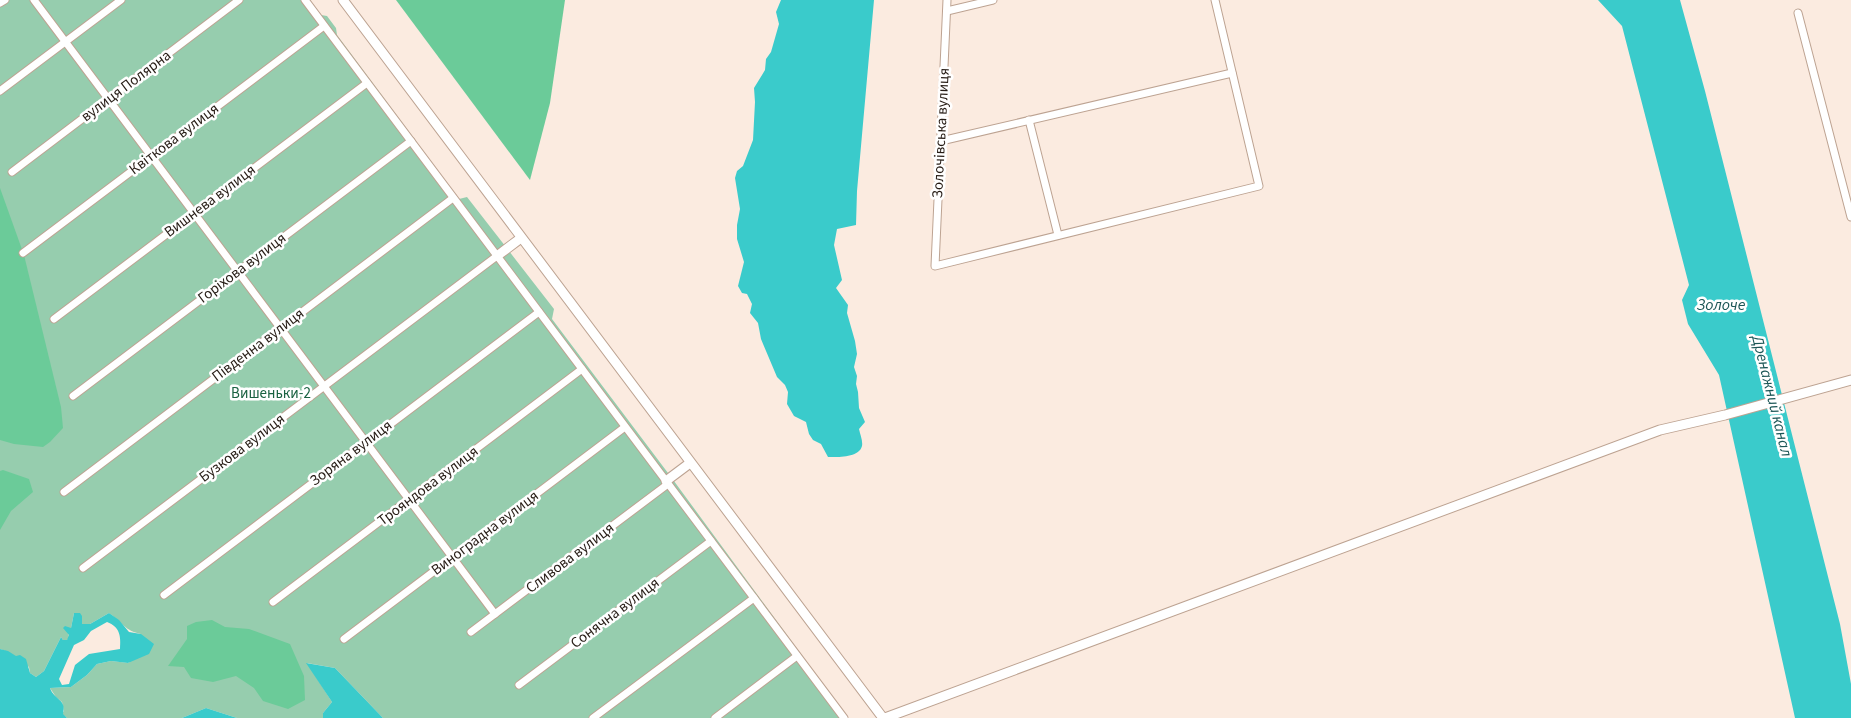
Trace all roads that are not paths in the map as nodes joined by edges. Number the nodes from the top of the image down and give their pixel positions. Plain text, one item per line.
1 (4, 0) edge
2 (34, 0) edge
3 (121, 0) edge
4 (239, 0) edge
5 (305, 0) edge
6 (343, 0) edge
7 (947, 0) edge
8 (993, 0) edge
9 (1215, 0) edge
10 (0, 3) edge
11 (947, 11) junction
12 (1798, 13) dead end
13 (324, 26) junction
14 (65, 42) junction
15 (1232, 73) junction
16 (367, 83) junction
17 (0, 91) edge
18 (108, 99) junction
19 (1029, 120) junction
20 (411, 141) junction
21 (941, 141) junction
22 (151, 156) junction
23 (12, 172) dead end
24 (453, 198) junction
25 (194, 214) junction
26 (1851, 217) edge
27 (1058, 235) junction
28 (521, 238) junction
29 (23, 253) dead end
30 (497, 256) junction
31 (238, 272) junction
32 (539, 312) junction
33 (54, 319) dead end
34 (280, 328) junction
35 (582, 369) junction
36 (1851, 380) edge
37 (324, 387) junction
38 (73, 396) dead end
39 (625, 427) junction
40 (366, 442) junction
41 (690, 463) junction
42 (667, 482) junction
43 (64, 492) dead end
44 (409, 500) junction
45 (711, 541) junction
46 (452, 557) junction
47 (83, 568) dead end
48 (164, 594) dead end
49 (754, 598) junction
50 (273, 602) dead end
51 (495, 614) junction
52 (471, 632) dead end
53 (344, 639) dead end
54 (797, 656) junction
55 (520, 686) dead end
56 (840, 717) edge
57 (593, 718) edge
58 (715, 718) edge
59 (884, 718) edge

1 - 10 street
2 - 14 street
3 - 14 street
4 - 18 street, вулиця Полярна
5 - 13 street
6 - 28 street
7 - 11 street, Золочівська вулиця
8 - 11 street
9 - 15 street
11 - 21 street, Золочівська вулиця
12 - 26 street
13 - 16 street
13 - 22 street, Квіткова вулиця
14 - 17 street
14 - 18 street
15 - 19 street
15 - 27 street
16 - 20 street
16 - 25 street, Вишнева вулиця
18 - 22 street
18 - 23 street, вулиця Полярна
19 - 21 street
19 - 27 street
20 - 24 street
20 - 31 street, Горіхова вулиця
21 - 27 street, Золочівська вулиця
22 - 25 street
22 - 29 street, Квіткова вулиця
24 - 30 street
24 - 34 street, Південна вулиця
25 - 31 street
25 - 33 street, Вишнева вулиця
28 - 30 street
28 - 41 street
30 - 32 street
30 - 37 street, Бузкова вулиця
31 - 34 street
31 - 38 street, Горіхова вулиця
32 - 35 street
32 - 40 street, Зоряна вулиця
34 - 37 street
34 - 43 street, Південна вулиця
35 - 39 street
35 - 44 street, Трояндова вулиця
36 - 59 street
37 - 40 street
37 - 47 street, Бузкова вулиця
39 - 42 street
39 - 46 street, Виноградна вулиця
40 - 44 street
40 - 48 street, Зоряна вулиця
41 - 42 street
41 - 59 street
42 - 45 street
42 - 51 street, Сливова вулиця
44 - 46 street
44 - 50 street, Трояндова вулиця
45 - 49 street
45 - 55 street, Сонячна вулиця
46 - 51 street
46 - 53 street, Виноградна вулиця
49 - 54 street
49 - 57 street
51 - 52 street, Сливова вулиця
54 - 56 street
54 - 58 street

